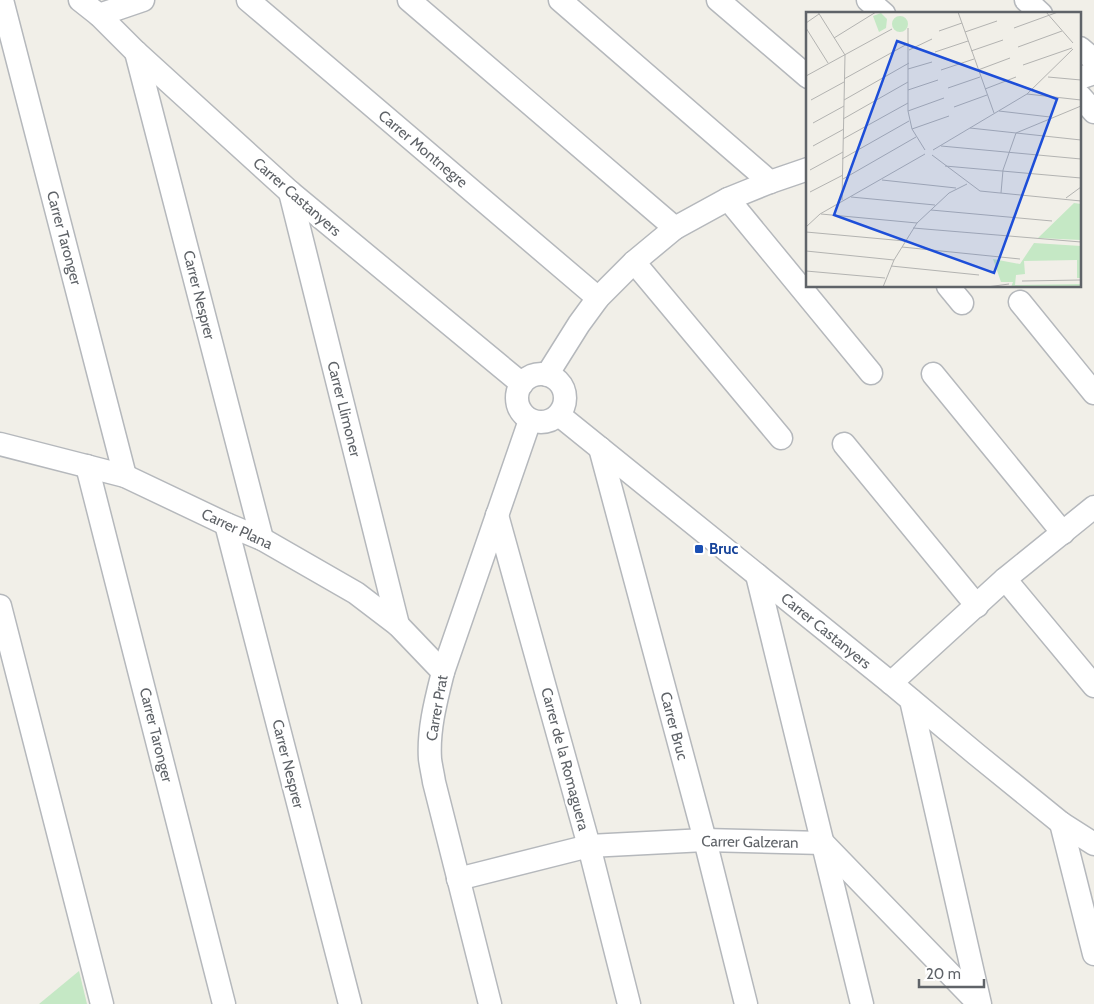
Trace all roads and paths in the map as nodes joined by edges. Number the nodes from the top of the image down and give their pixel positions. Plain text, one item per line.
1 (2, 0) edge
2 (80, 0) edge
3 (143, 0) edge
4 (248, 0) edge
5 (409, 0) edge
6 (560, 0) edge
7 (718, 0) edge
8 (868, 0) edge
9 (1026, 0) edge
10 (882, 12) edge
11 (1039, 12) edge
12 (99, 15) junction
13 (1082, 50) edge
14 (136, 52) junction
15 (1094, 60) edge
16 (1094, 73) edge
17 (806, 75) edge
18 (1082, 77) edge
19 (1082, 98) edge
20 (1094, 112) edge
21 (806, 170) edge
22 (770, 182) junction
23 (290, 192) junction
24 (728, 199) junction
25 (675, 228) junction
26 (634, 262) junction
27 (598, 298) junction
28 (1020, 302) dead end
29 (871, 373) dead end
30 (933, 374) dead end
31 (548, 375) junction
32 (522, 384) junction
33 (1094, 393) edge
34 (559, 415) junction
35 (530, 420) junction
36 (781, 438) dead end
37 (0, 444) edge
38 (844, 444) dead end
39 (600, 448) junction
40 (87, 466) junction
41 (125, 476) junction
42 (1094, 507) edge
43 (497, 514) junction
44 (226, 524) junction
45 (1063, 533) junction
46 (262, 539) junction
47 (757, 575) junction
48 (1005, 579) junction
49 (0, 606) edge
50 (977, 606) junction
51 (398, 626) junction
52 (443, 672) junction
53 (891, 683) junction
54 (1094, 686) edge
55 (911, 700) junction
56 (1061, 823) junction
57 (705, 840) junction
58 (823, 843) junction
59 (1094, 844) edge
60 (589, 846) junction
61 (458, 879) junction
62 (1094, 954) edge
63 (102, 1004) edge
64 (224, 1004) edge
65 (350, 1004) edge
66 (490, 1004) edge
67 (629, 1004) edge
68 (746, 1004) edge
69 (862, 1004) edge
70 (979, 1004) edge

1 - 41 street, Carrer Taronger
2 - 12 street, Carrer Castanyers
3 - 12 street
4 - 27 street, Carrer Montnegre
5 - 25 street
6 - 22 street
7 - 17 street
8 - 10 street
9 - 11 street
12 - 14 street, Carrer Castanyers
13 - 15 street
14 - 23 street, Carrer Castanyers
14 - 46 street, Carrer Nesprer
16 - 18 street
19 - 20 street
21 - 22 street
22 - 24 street
23 - 32 street, Carrer Castanyers
23 - 51 street, Carrer Llimoner
24 - 25 street
24 - 29 street
25 - 26 street
26 - 27 street
26 - 36 street
27 - 31 street
28 - 33 street
30 - 45 street
31 - 32 street
31 - 34 street
32 - 35 street
34 - 35 street
34 - 39 street, Carrer Castanyers
35 - 43 street, Carrer Prat
37 - 40 street, Carrer Plana
38 - 50 street
39 - 47 street, Carrer Castanyers
39 - 57 street, Carrer Bruc
40 - 41 street, Carrer Plana
40 - 64 street, Carrer Taronger
41 - 44 street, Carrer Plana
42 - 45 street
43 - 52 street, Carrer Prat
43 - 60 street, Carrer de la Romaguera
44 - 46 street, Carrer Plana
44 - 65 street, Carrer Nesprer
45 - 48 street
46 - 51 street, Carrer Plana
47 - 53 street, Carrer Castanyers
47 - 58 street
48 - 50 street
48 - 54 street
49 - 63 street
50 - 53 street
51 - 52 street, Carrer Plana
52 - 61 street, Carrer Prat
53 - 55 street, Carrer Castanyers
55 - 56 street, Carrer Castanyers
55 - 70 street
56 - 59 street, Carrer Castanyers
56 - 62 street
57 - 58 street, Carrer Galzeran
57 - 60 street, Carrer Galzeran
57 - 68 street, Carrer Bruc
58 - 69 street
58 - 70 street
60 - 61 street, Carrer Galzeran
60 - 67 street, Carrer de la Romaguera
61 - 66 street, Carrer Prat

